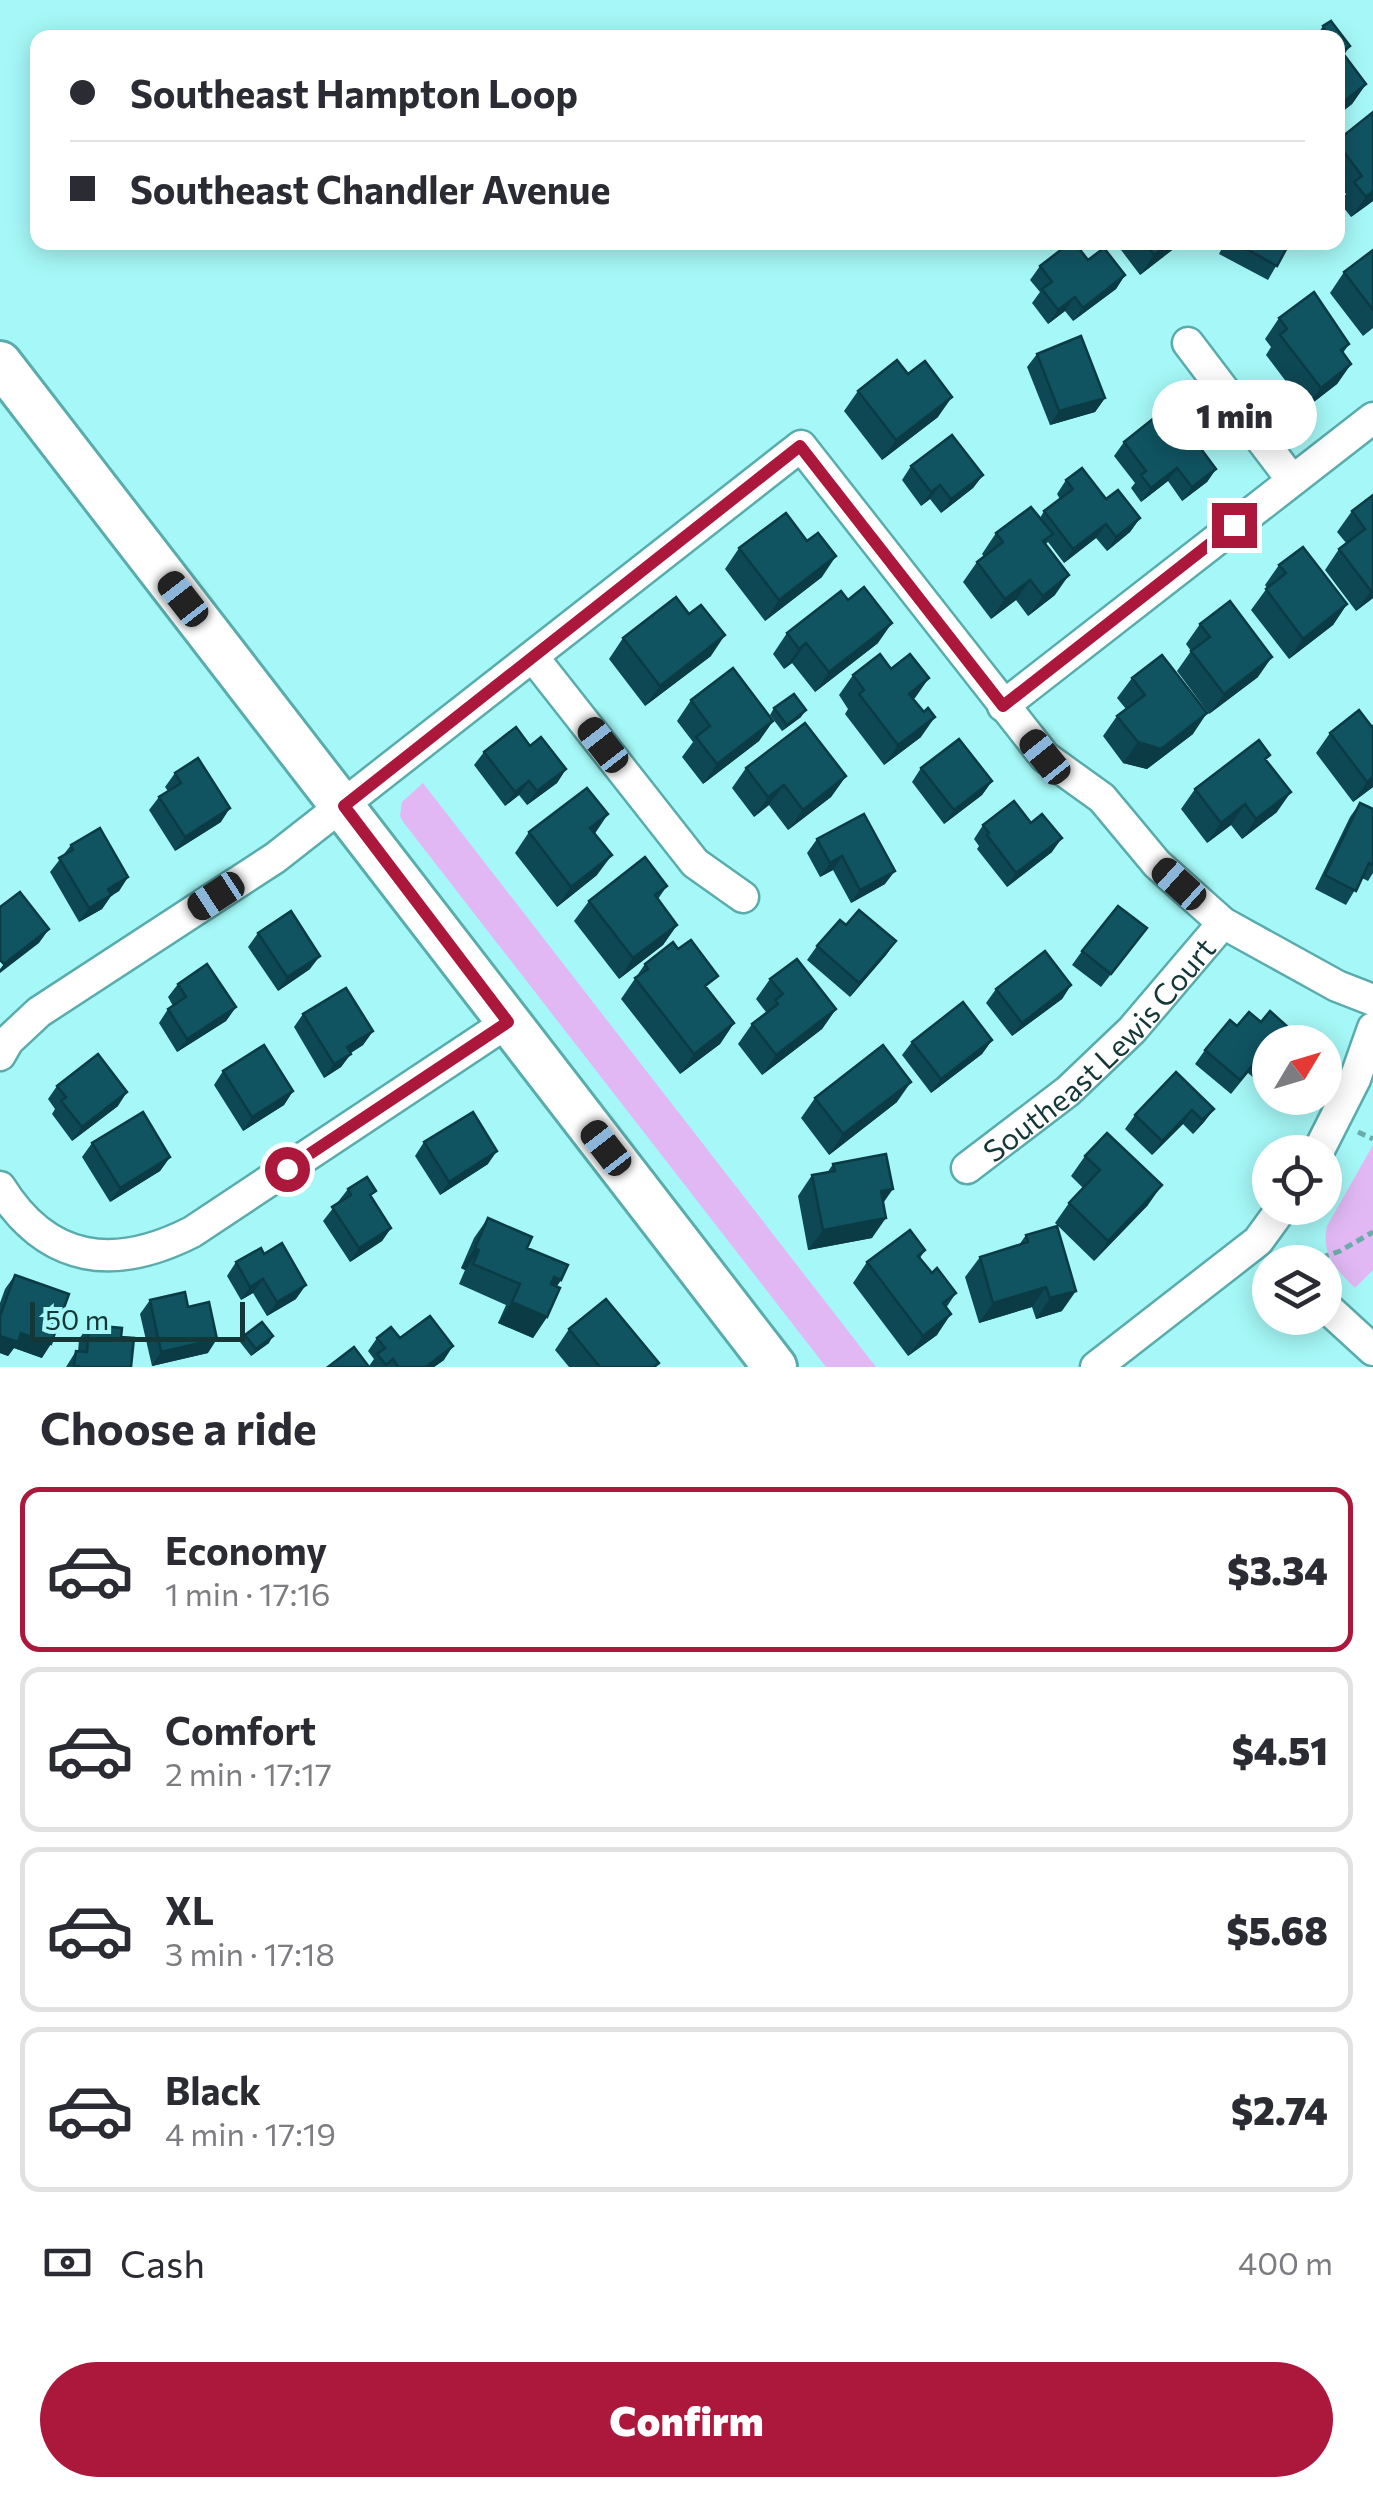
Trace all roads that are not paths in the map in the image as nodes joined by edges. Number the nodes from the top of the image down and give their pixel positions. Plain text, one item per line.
1 (1188, 344) dead end
2 (0, 363) edge
3 (1373, 418) edge
4 (1292, 480) junction
5 (534, 657) junction
6 (1003, 706) junction
7 (344, 806) junction
8 (743, 897) dead end
9 (1223, 924) junction
10 (1373, 1000) edge
11 (508, 1022) junction
12 (1373, 1028) edge
13 (0, 1055) edge
14 (1327, 1135) edge
15 (967, 1168) dead end
16 (0, 1187) edge
17 (1252, 1263) edge
18 (1342, 1322) edge
19 (1373, 1350) edge
20 (776, 1367) edge
21 (1096, 1367) edge

1 - 4 street
2 - 7 main road
3 - 4 street
4 - 6 street
5 - 6 street
5 - 7 street
5 - 8 street
6 - 9 street
7 - 11 main road
7 - 13 street
9 - 10 street
9 - 15 street, Southeast Lewis Court
11 - 16 street
11 - 20 main road
12 - 14 street
17 - 21 street
18 - 19 street

